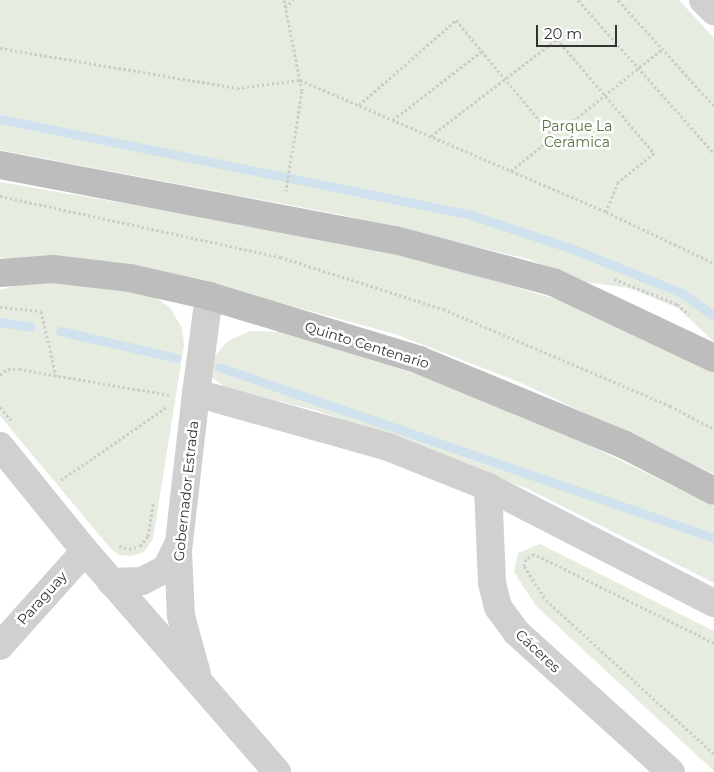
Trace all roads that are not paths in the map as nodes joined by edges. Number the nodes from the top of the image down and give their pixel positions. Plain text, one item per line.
1 (703, 0) edge
2 (714, 11) edge
3 (0, 165) edge
4 (0, 273) edge
5 (209, 296) junction
6 (714, 358) edge
7 (196, 393) junction
8 (0, 446) edge
9 (488, 487) junction
10 (714, 491) edge
11 (178, 544) junction
12 (85, 551) junction
13 (111, 582) junction
14 (714, 603) edge
15 (0, 646) edge
16 (199, 683) junction
17 (277, 772) edge
18 (671, 772) edge

1 - 2 street
3 - 6 main road
4 - 5 main road, Quinto Centenario
5 - 7 street, Gobernador Estrada
5 - 10 main road, Quinto Centenario
7 - 9 street
7 - 11 street, Gobernador Estrada
8 - 12 street, Gobernador Estrada
9 - 14 street
9 - 18 street, Cáceres
11 - 13 street
11 - 16 street, Gobernador Estrada
12 - 13 street, Gobernador Estrada
12 - 15 street, Paraguay
13 - 16 street, Gobernador Estrada
16 - 17 street, Gobernador Estrada

